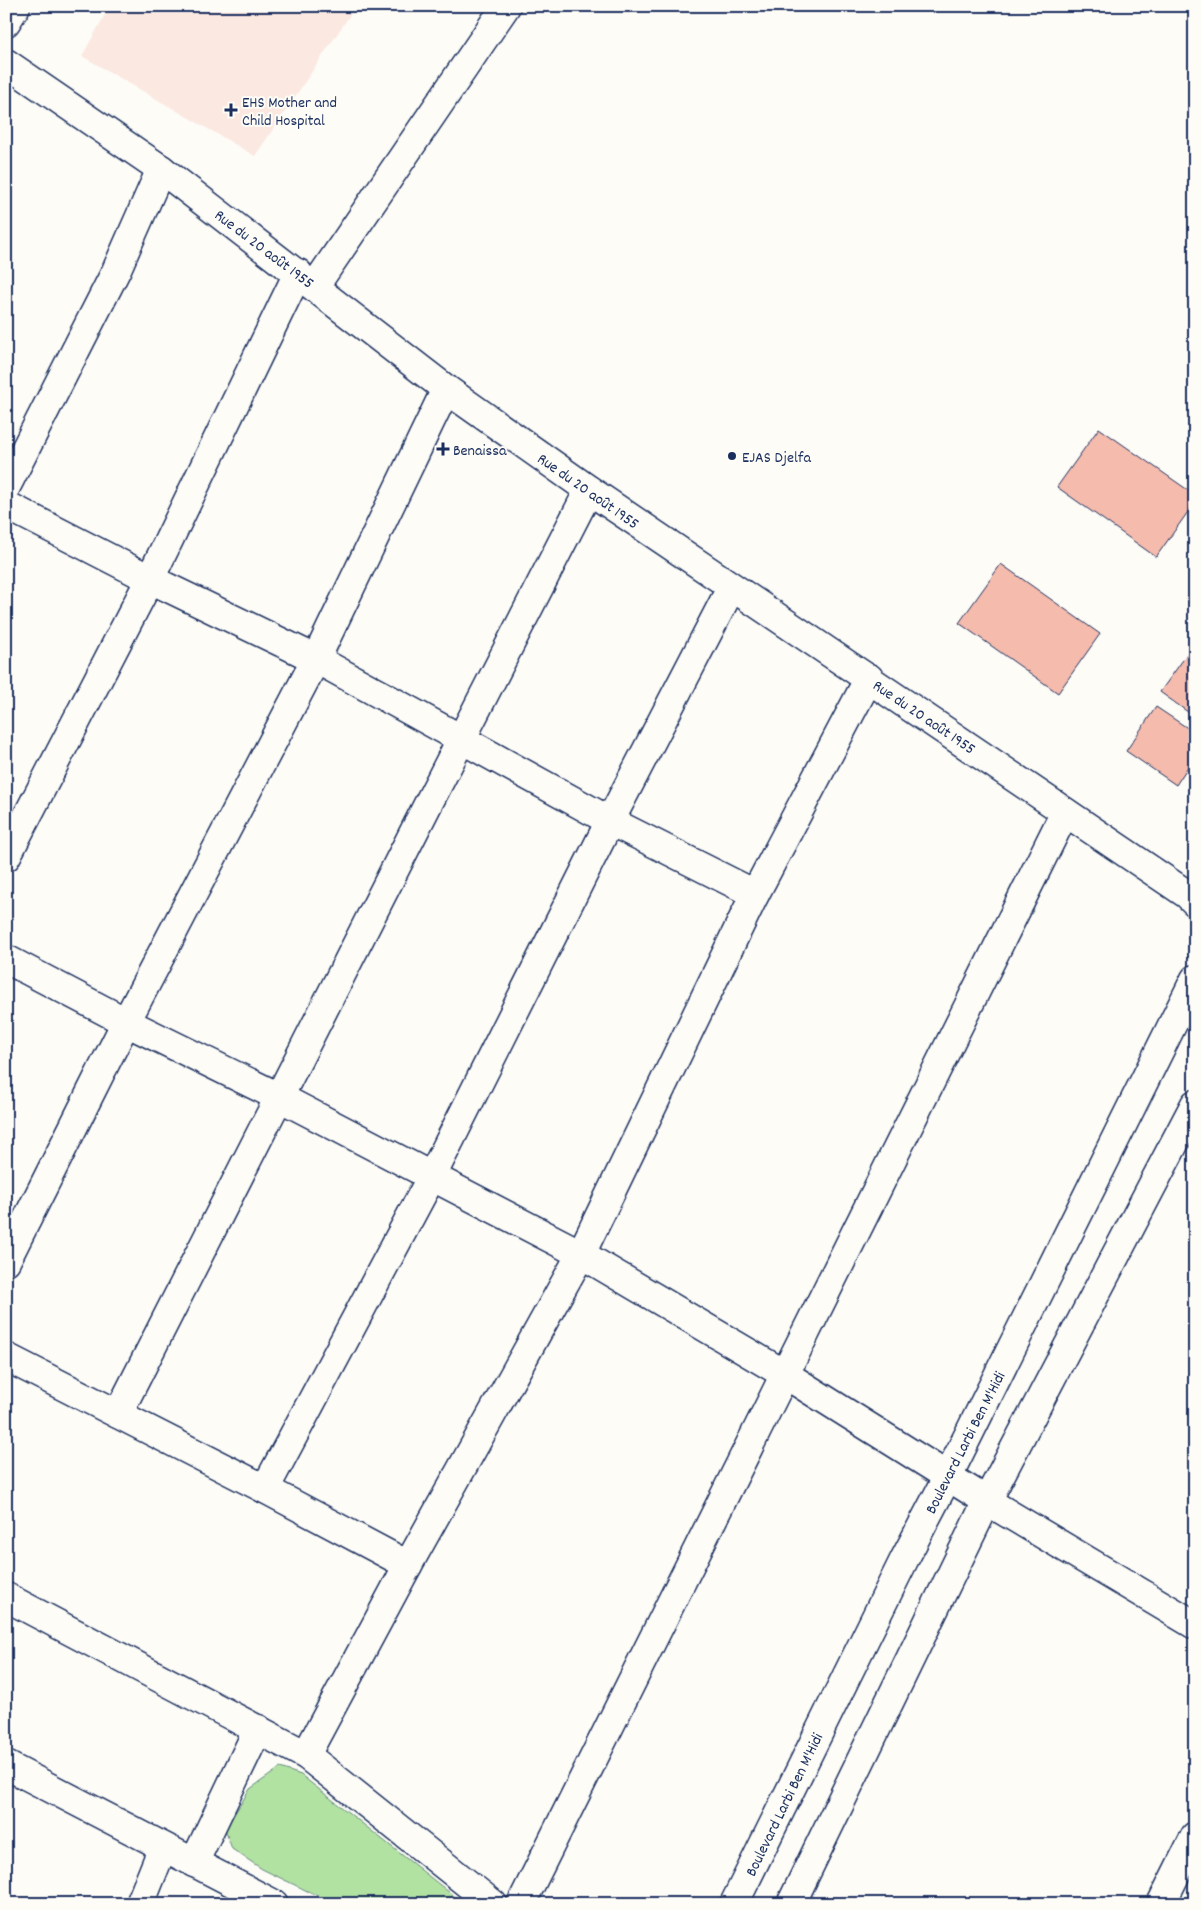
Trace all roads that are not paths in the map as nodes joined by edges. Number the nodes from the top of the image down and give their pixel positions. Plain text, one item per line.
1 (16, 6) edge
2 (506, 6) edge
3 (6, 22) edge
4 (6, 63) edge
5 (161, 169) junction
6 (306, 280) junction
7 (446, 388) junction
8 (6, 486) edge
9 (589, 490) junction
10 (6, 506) edge
11 (150, 579) junction
12 (731, 588) junction
13 (316, 659) junction
14 (869, 678) junction
15 (461, 738) junction
16 (1065, 812) junction
17 (610, 821) junction
18 (6, 857) edge
19 (755, 894) junction
20 (1193, 897) edge
21 (6, 958) edge
22 (1195, 979) edge
23 (126, 1022) junction
24 (281, 1098) junction
25 (1195, 1104) edge
26 (432, 1176) junction
27 (580, 1254) junction
28 (6, 1261) edge
29 (6, 1357) edge
30 (786, 1375) junction
31 (118, 1414) junction
32 (948, 1476) junction
33 (265, 1489) junction
34 (987, 1501) junction
35 (408, 1565) junction
36 (6, 1597) edge
37 (1195, 1625) edge
38 (258, 1730) junction
39 (306, 1755) junction
40 (6, 1765) edge
41 (1195, 1836) edge
42 (163, 1847) junction
43 (194, 1863) junction
44 (140, 1904) edge
45 (274, 1904) edge
46 (493, 1904) edge
47 (521, 1904) edge
48 (734, 1904) edge
49 (791, 1904) edge
50 (1161, 1904) edge

1 - 3 street
2 - 6 street
4 - 5 street, Rue du 20 août 1955
5 - 6 street, Rue du 20 août 1955
5 - 8 street
6 - 7 street, Rue du 20 août 1955
6 - 11 street
7 - 9 street, Rue du 20 août 1955
7 - 13 street
9 - 12 street, Rue du 20 août 1955
9 - 15 street
10 - 11 street
11 - 13 street
11 - 18 street
12 - 14 street, Rue du 20 août 1955
12 - 17 street
13 - 15 street
13 - 23 street
14 - 16 street, Rue du 20 août 1955
14 - 19 street
15 - 17 street
15 - 24 street
16 - 20 street, Rue du 20 août 1955
16 - 30 street
17 - 19 street
17 - 26 street
19 - 27 street
21 - 23 street
22 - 32 street, Boulevard Larbi Ben M'Hidi
23 - 24 street
23 - 28 street
24 - 26 street
24 - 31 street
25 - 34 street
26 - 27 street
26 - 33 street
27 - 30 street
27 - 35 street
29 - 31 street
30 - 32 street
30 - 47 street
31 - 33 street
32 - 34 street
32 - 48 street, Boulevard Larbi Ben M'Hidi
33 - 35 street
34 - 37 street
34 - 49 street
35 - 39 street
36 - 38 street
38 - 39 street
38 - 43 street
39 - 46 street
40 - 42 street
41 - 50 street
42 - 43 street
42 - 44 street
43 - 45 street

